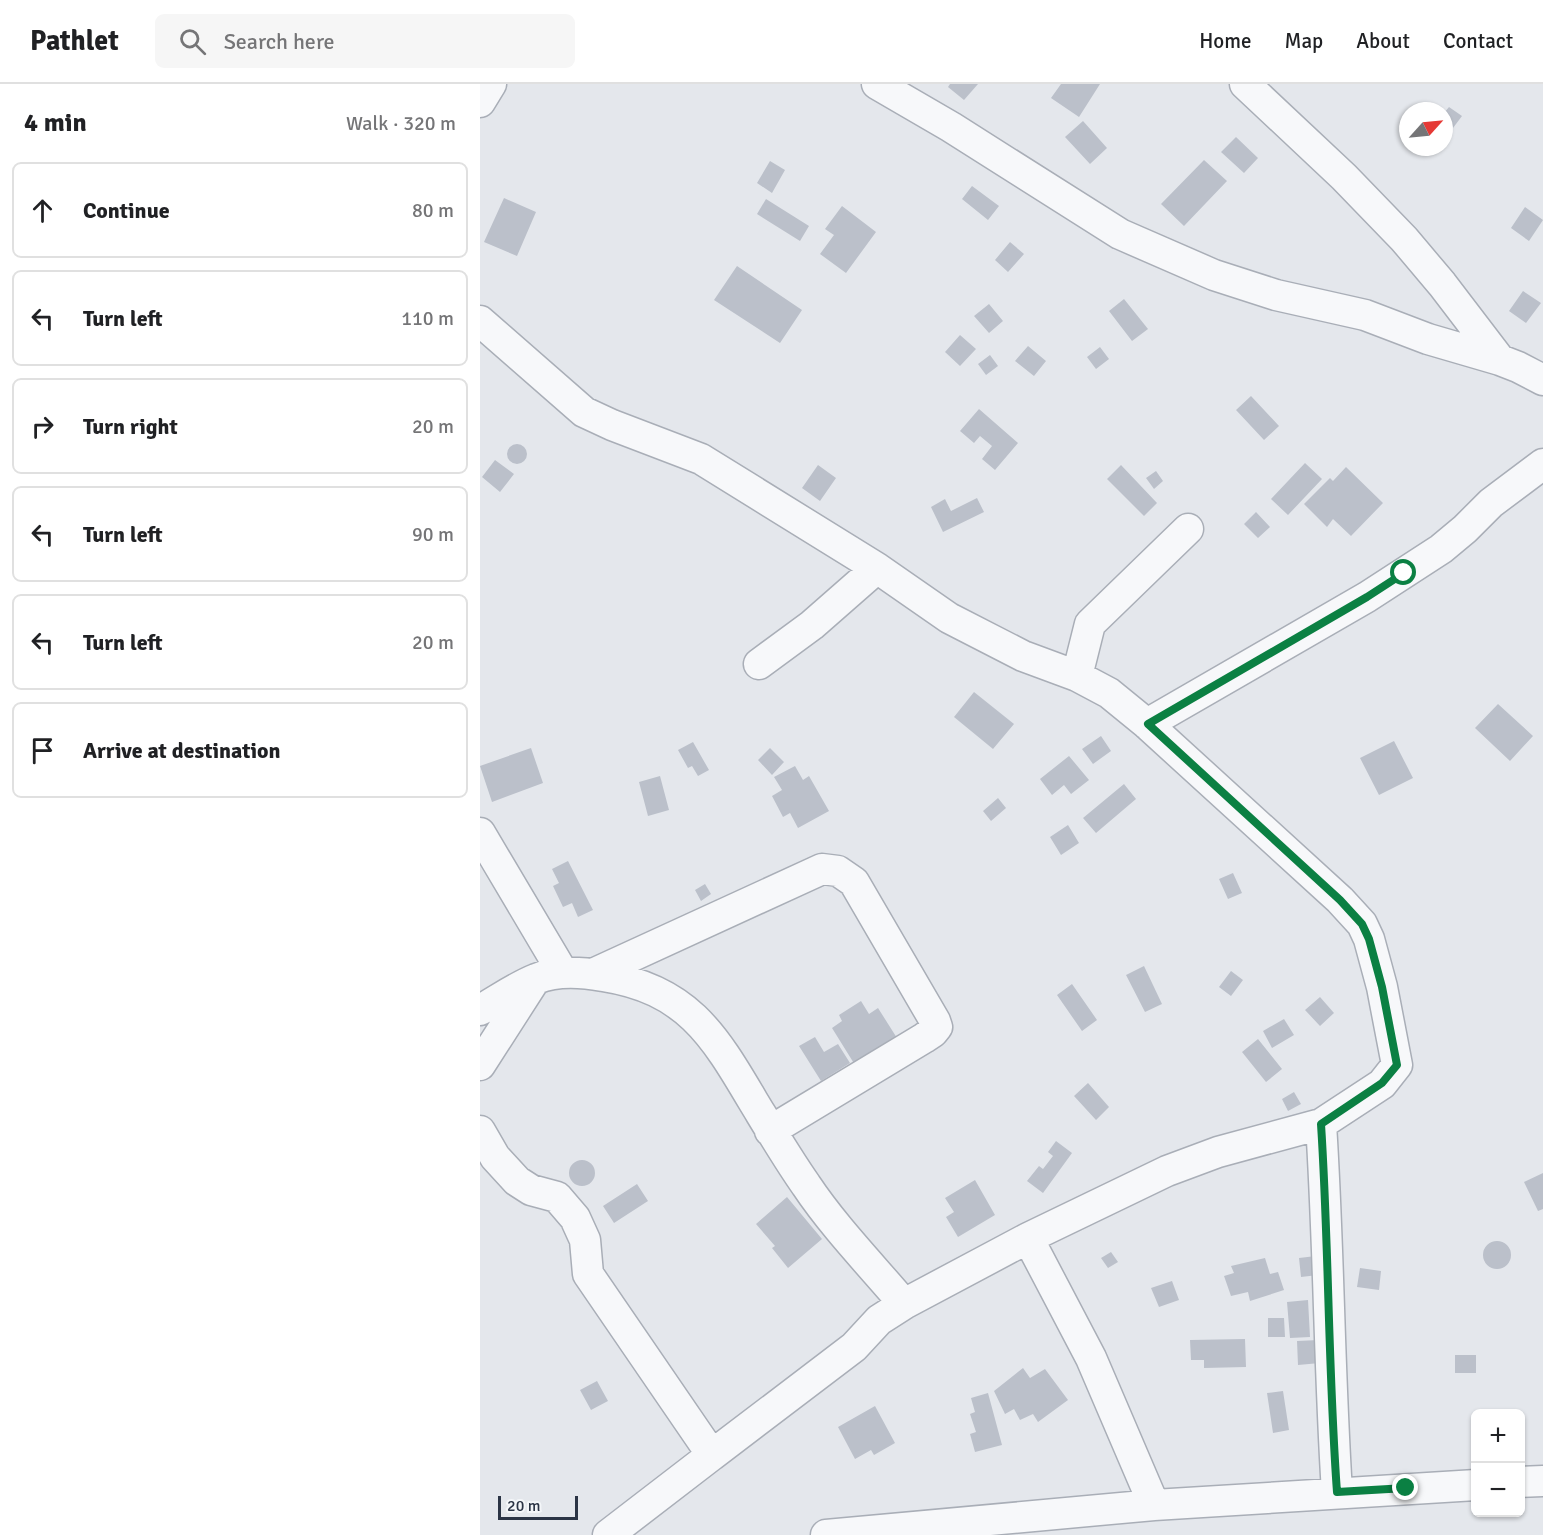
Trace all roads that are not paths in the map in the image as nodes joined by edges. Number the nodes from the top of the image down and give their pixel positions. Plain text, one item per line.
1 (491, 84) edge
2 (877, 84) edge
3 (1245, 84) edge
4 (480, 102) edge
5 (480, 321) edge
6 (1500, 360) junction
7 (1543, 380) edge
8 (1543, 464) edge
9 (1188, 529) dead end
10 (877, 568) junction
11 (759, 664) dead end
12 (1077, 676) junction
13 (1148, 724) junction
14 (480, 833) edge
15 (593, 974) junction
16 (549, 976) junction
17 (480, 1010) edge
18 (480, 1065) edge
19 (1321, 1124) junction
20 (480, 1131) edge
21 (771, 1131) junction
22 (1028, 1238) junction
23 (904, 1304) junction
24 (712, 1455) junction
25 (1543, 1481) edge
26 (1525, 1482) edge
27 (1471, 1485) edge
28 (1337, 1492) junction
29 (1154, 1504) junction
30 (608, 1535) edge
31 (826, 1535) edge

1 - 4 street
2 - 6 street
3 - 6 street
5 - 10 street
6 - 7 street
8 - 13 street
9 - 12 street
10 - 11 street
10 - 12 street
12 - 13 street
13 - 19 street
14 - 16 street
15 - 16 street
15 - 21 street
15 - 21 street
16 - 17 street
16 - 18 street
19 - 22 street
19 - 28 street
20 - 24 street
21 - 23 street
22 - 23 street
22 - 29 street
23 - 24 street
24 - 30 street
25 - 26 street
27 - 28 street
28 - 29 street
29 - 31 street

